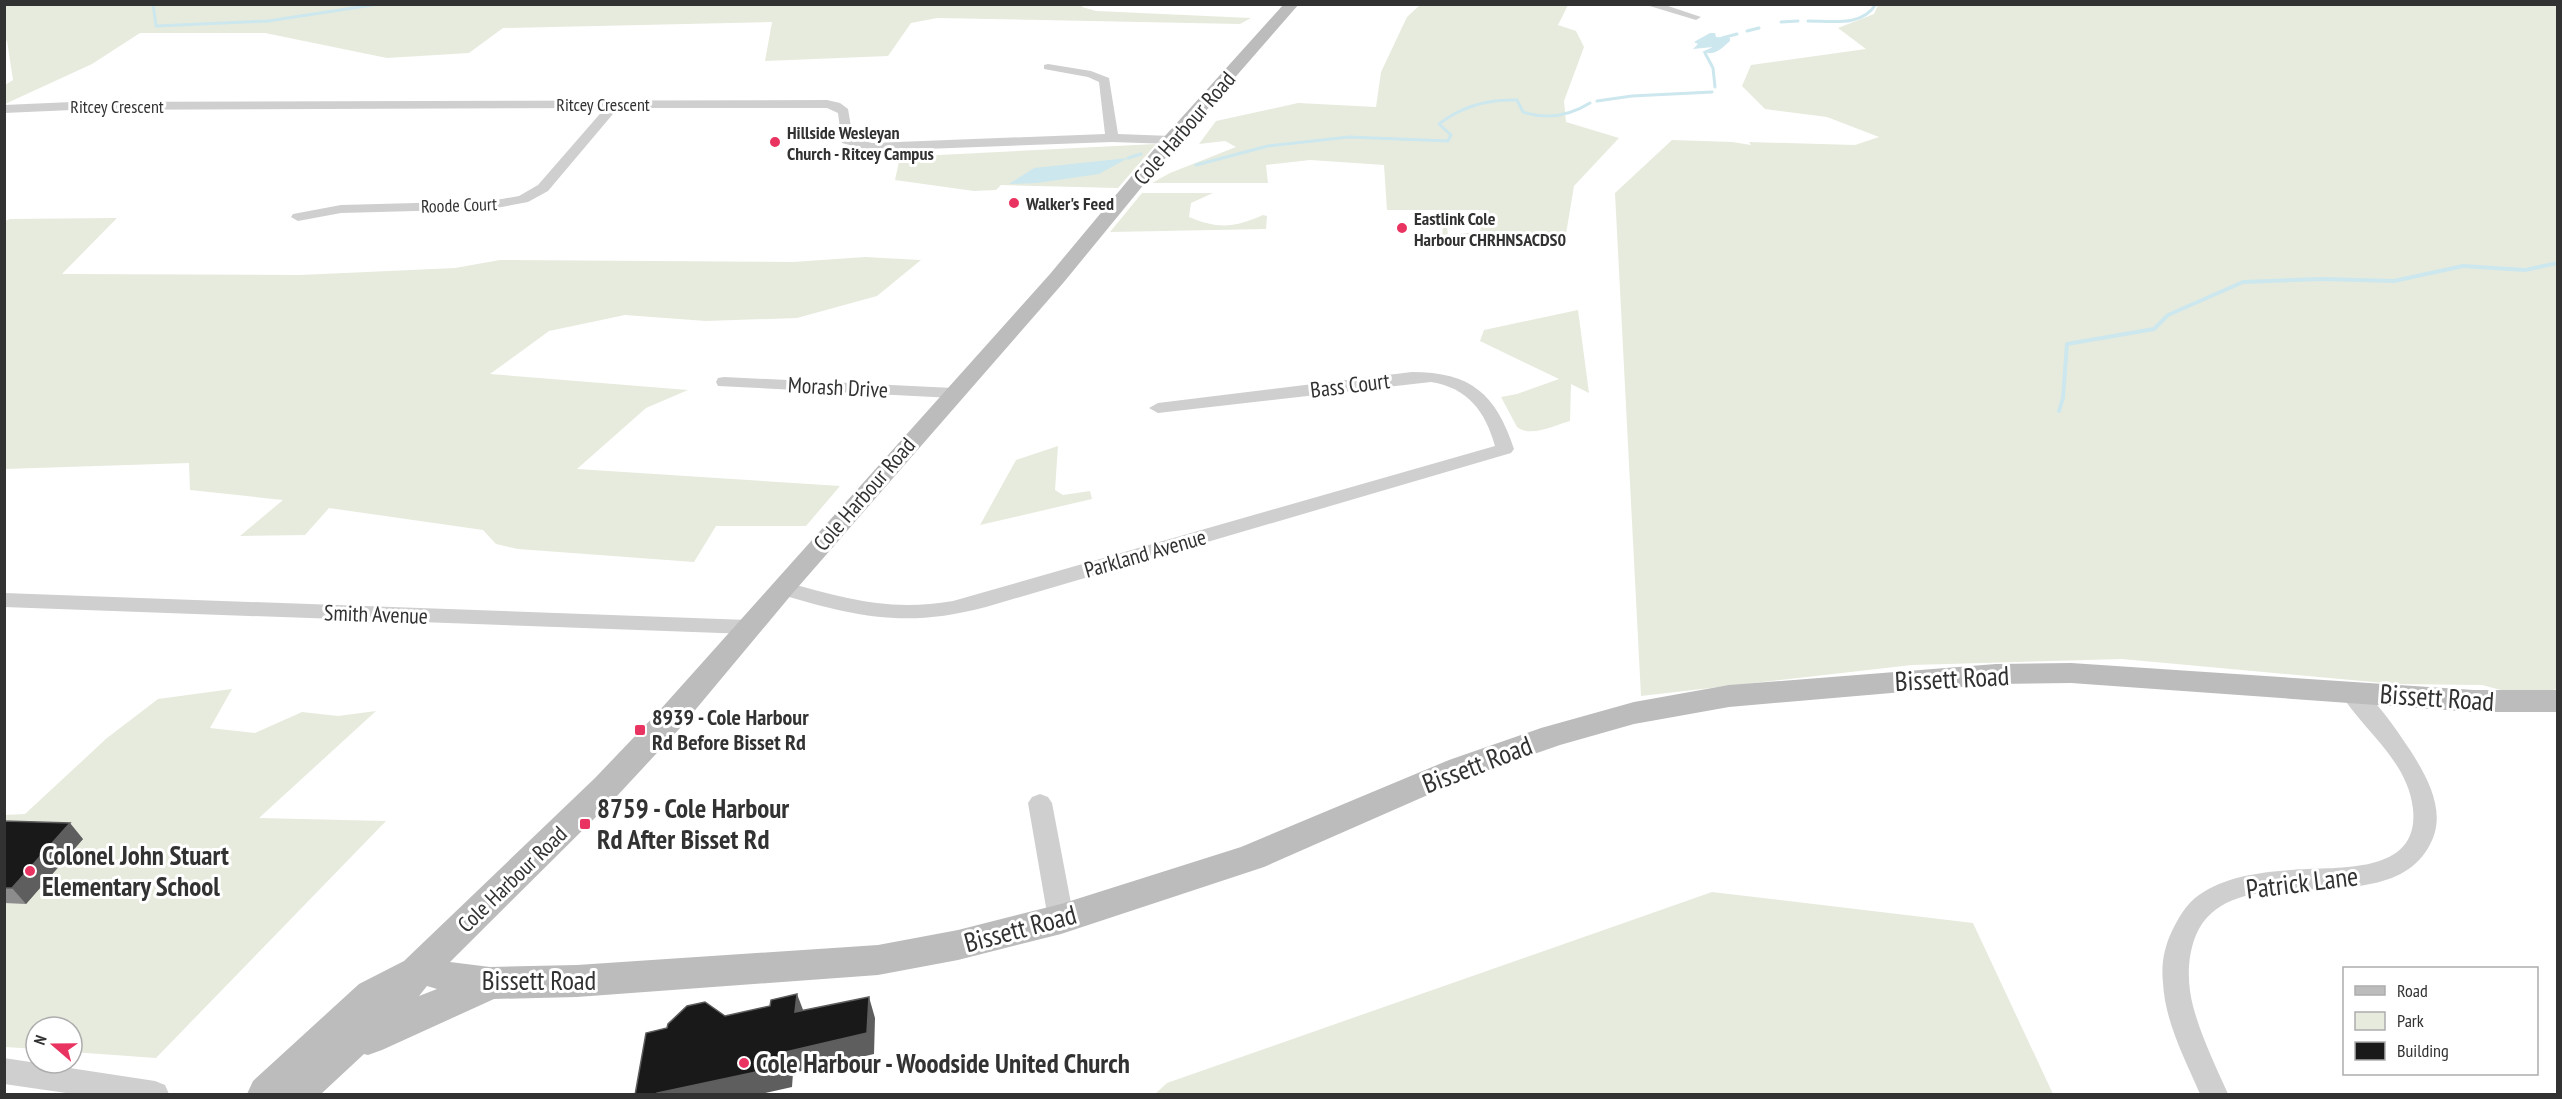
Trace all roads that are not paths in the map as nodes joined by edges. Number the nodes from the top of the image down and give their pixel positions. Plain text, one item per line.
1 (1292, 4) edge
2 (1648, 4) edge
3 (1696, 17) dead end
4 (1048, 67) dead end
5 (615, 104) junction
6 (4, 109) edge
7 (1112, 138) junction
8 (1171, 140) junction
9 (298, 217) dead end
10 (724, 382) dead end
11 (953, 393) junction
12 (1158, 408) dead end
13 (1505, 449) joint
14 (782, 588) junction
15 (4, 600) edge
16 (748, 627) junction
17 (2350, 691) junction
18 (2558, 701) edge
19 (1040, 803) dead end
20 (1061, 920) junction
21 (420, 968) junction
22 (490, 983) junction
23 (337, 1056) junction
24 (4, 1071) edge
25 (155, 1095) edge
26 (267, 1095) edge
27 (294, 1095) edge
28 (2214, 1095) edge

1 - 8 main road, Cole Harbour Road
2 - 3 street
4 - 7 street
5 - 6 street, Ritcey Crescent
5 - 7 street, Ritcey Crescent
5 - 9 street, Roode Court
7 - 8 street, Ritcey Crescent
8 - 11 main road, Cole Harbour Road
10 - 11 street, Morash Drive
11 - 14 main road, Cole Harbour Road
12 - 13 street, Bass Court
13 - 14 street, Parkland Avenue
14 - 16 main road, Cole Harbour Road
15 - 16 street, Smith Avenue
16 - 21 main road, Cole Harbour Road
17 - 18 main road, Bissett Road
17 - 20 main road, Bissett Road
17 - 28 street, Patrick Lane
19 - 20 street
20 - 22 main road, Bissett Road
21 - 22 main road, Bissett Road
21 - 23 main road, Cole Harbour Road
21 - 26 main road, Cole Harbour Road
22 - 23 main road
23 - 27 main road, Cole Harbour Road
24 - 25 street

